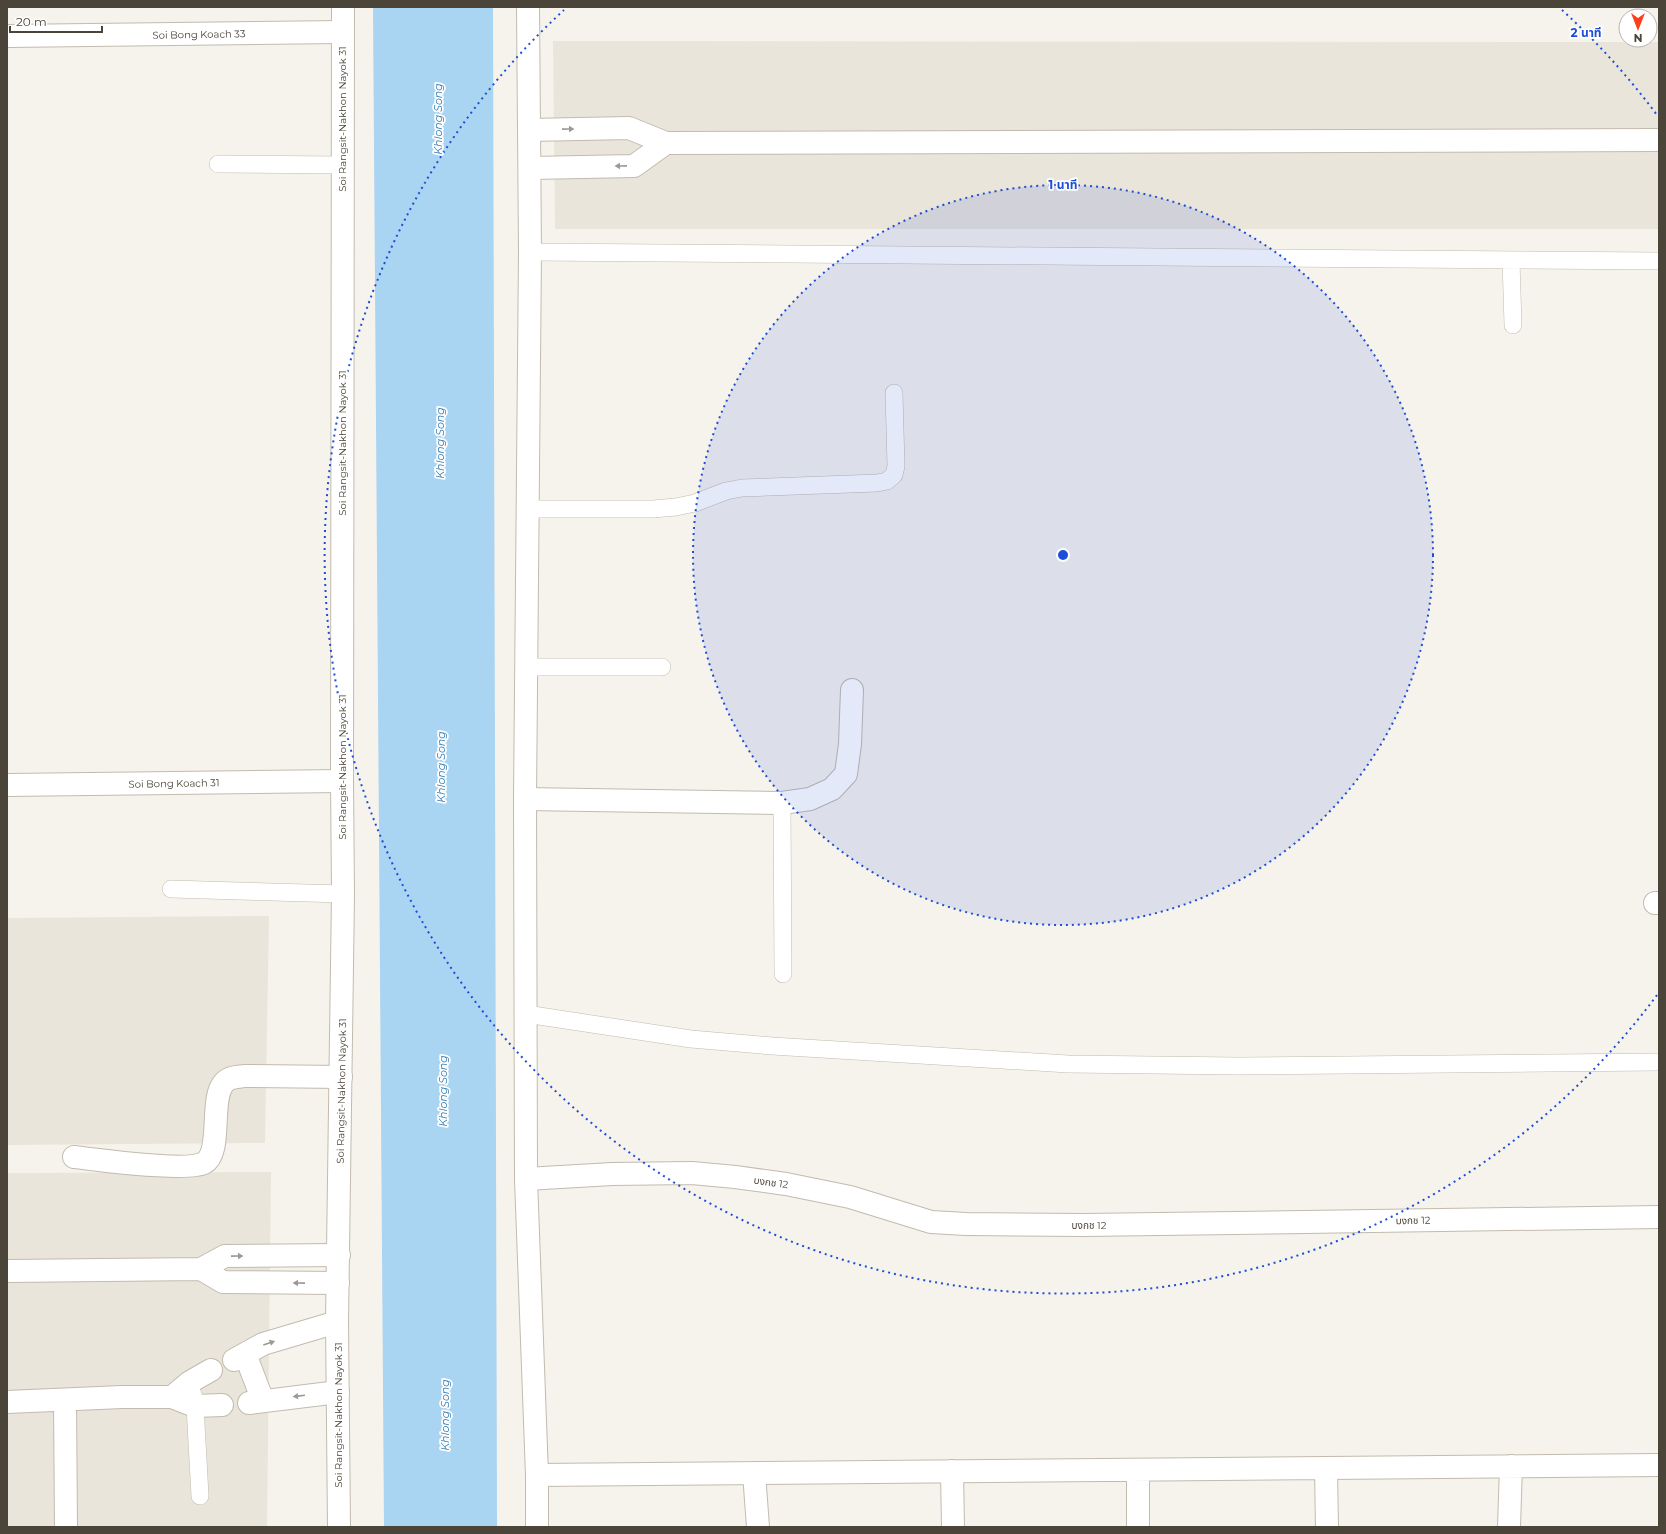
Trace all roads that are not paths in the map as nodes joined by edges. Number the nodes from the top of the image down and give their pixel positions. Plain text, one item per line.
1 (343, 7) edge
2 (528, 7) edge
3 (343, 32) junction
4 (7, 36) edge
5 (529, 130) junction
6 (1659, 140) edge
7 (666, 143) junction
8 (218, 164) dead end
9 (342, 165) junction
10 (530, 168) junction
11 (530, 252) junction
12 (1511, 260) junction
13 (1659, 261) edge
14 (1513, 325) dead end
15 (894, 393) dead end
16 (528, 509) junction
17 (526, 667) junction
18 (662, 667) dead end
19 (852, 690) dead end
20 (342, 781) junction
21 (7, 785) edge
22 (525, 799) junction
23 (782, 803) junction
24 (171, 889) dead end
25 (343, 894) junction
26 (783, 974) dead end
27 (526, 1014) junction
28 (1659, 1062) edge
29 (341, 1077) junction
30 (74, 1157) dead end
31 (526, 1179) junction
32 (1659, 1217) edge
33 (339, 1255) junction
34 (201, 1269) junction
35 (7, 1271) edge
36 (338, 1283) junction
37 (337, 1322) junction
38 (211, 1370) dead end
39 (190, 1382) junction
40 (338, 1392) junction
41 (172, 1397) junction
42 (65, 1400) junction
43 (7, 1402) edge
44 (222, 1405) dead end
45 (195, 1406) junction
46 (1659, 1465) edge
47 (1511, 1466) junction
48 (1326, 1468) junction
49 (1138, 1470) junction
50 (952, 1471) junction
51 (754, 1473) junction
52 (537, 1475) junction
53 (200, 1496) dead end
54 (66, 1527) edge
55 (339, 1527) edge
56 (537, 1527) edge
57 (758, 1527) edge
58 (953, 1527) edge
59 (1138, 1527) edge
60 (1327, 1527) edge
61 (1509, 1527) edge

1 - 3 street, Soi Rangsit-Nakhon Nayok 31
2 - 5 street
3 - 4 street, Soi Bong Koach 33
3 - 9 street, Soi Rangsit-Nakhon Nayok 31
5 -> 7 street
5 - 10 street
6 - 7 street
7 -> 10 street
8 - 9 lane
9 - 20 street, Soi Rangsit-Nakhon Nayok 31
10 - 11 street
11 - 12 lane
11 - 16 street
12 - 13 lane
12 - 14 lane
15 - 16 lane
16 - 17 street
17 - 18 lane
17 - 22 street
19 - 23 street
20 - 21 street, Soi Bong Koach 31
20 - 25 street, Soi Rangsit-Nakhon Nayok 31
22 - 23 street
22 - 27 street
23 - 26 lane
24 - 25 lane
25 - 29 street, Soi Rangsit-Nakhon Nayok 31
27 - 28 lane
27 - 31 street
29 - 30 street
29 - 33 street, Soi Rangsit-Nakhon Nayok 31
31 - 32 street, บงกช 12
31 - 52 street
34 -> 33 street
33 - 36 street, Soi Rangsit-Nakhon Nayok 31
34 - 35 street
36 -> 34 street
36 - 37 street, Soi Rangsit-Nakhon Nayok 31
37 - 40 street, Soi Rangsit-Nakhon Nayok 31
40 -> 37 street
38 - 39 street
39 - 41 street
39 - 45 lane
40 - 55 street, Soi Rangsit-Nakhon Nayok 31
41 - 42 street
41 - 45 street
42 - 43 street
42 - 54 street
44 - 45 street
45 - 53 lane
46 - 47 street
47 - 48 street
47 - 61 street
48 - 49 street
48 - 60 street
49 - 50 street
49 - 59 street
50 - 51 street
50 - 58 street
51 - 52 street
51 - 57 street
52 - 56 street

